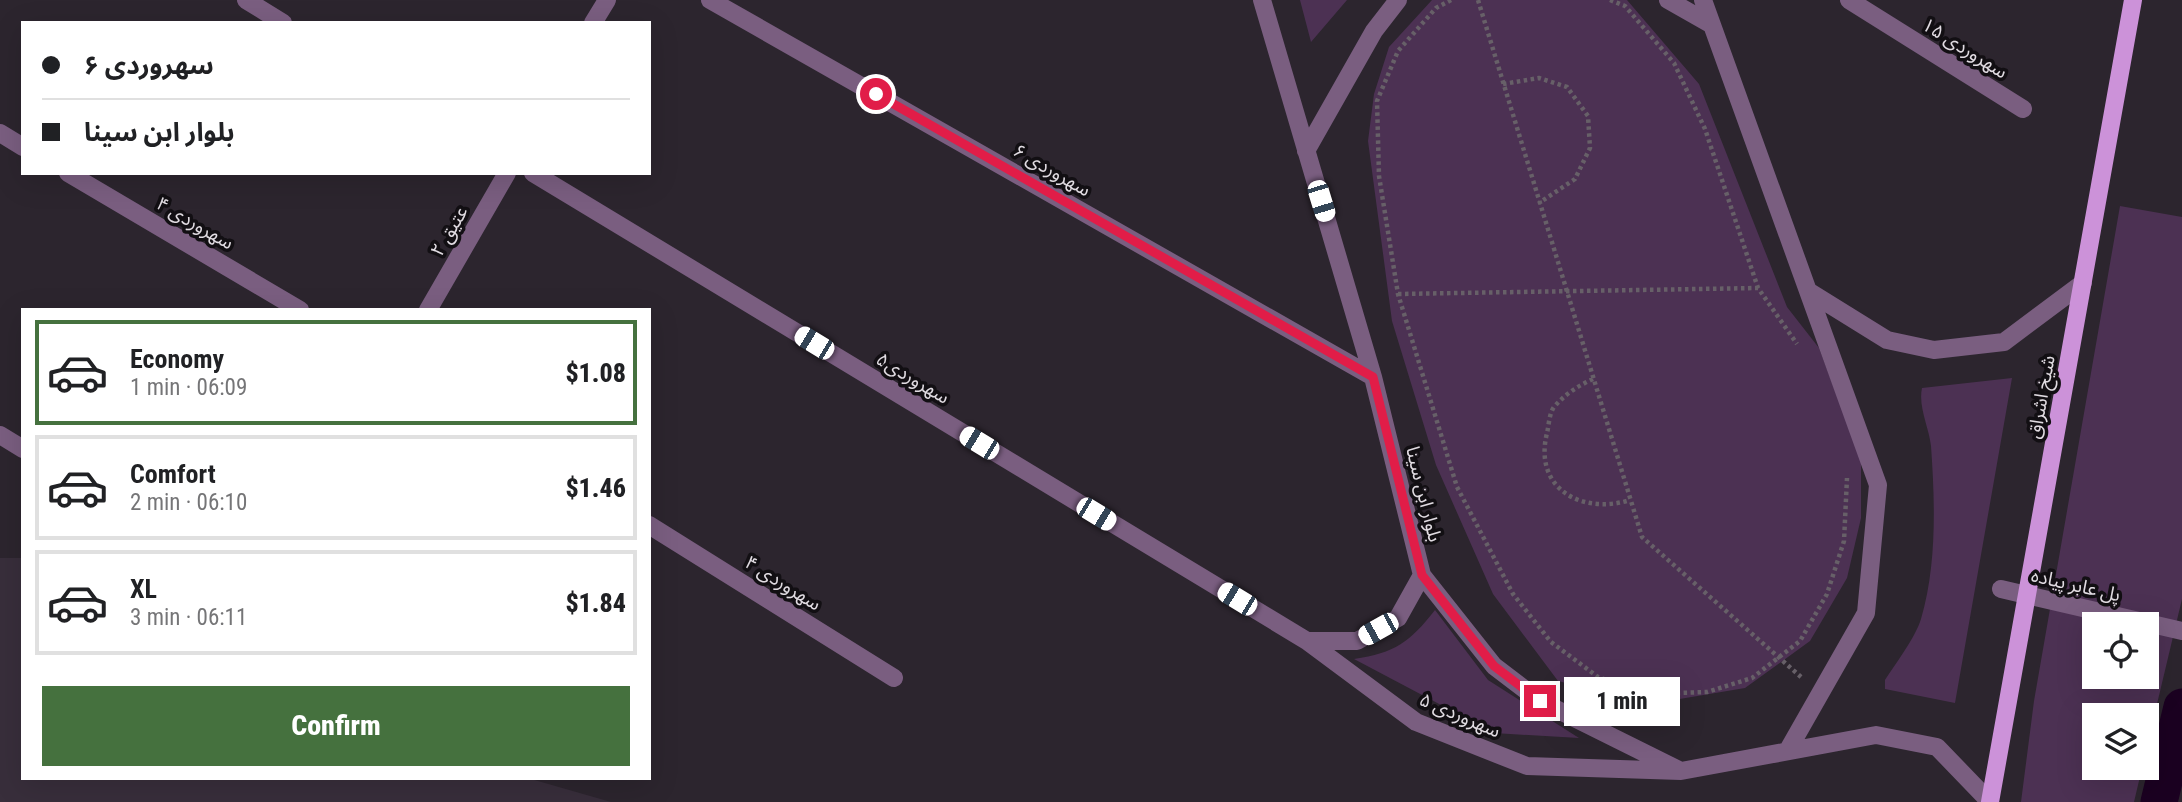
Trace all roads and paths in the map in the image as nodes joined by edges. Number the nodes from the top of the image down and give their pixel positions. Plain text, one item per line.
1 (246, 0) edge
2 (607, 0) edge
3 (710, 0) edge
4 (1262, 0) edge
5 (1398, 0) edge
6 (1451, 0) edge
7 (1478, 0) edge
8 (1610, 0) edge
9 (1668, 0) edge
10 (1703, 0) edge
11 (1849, 0) edge
12 (2133, 0) edge
13 (280, 21) edge
14 (594, 21) edge
15 (1712, 25) junction
16 (1503, 84) junction
17 (2023, 109) dead end
18 (0, 133) edge
19 (21, 146) edge
20 (1306, 151) junction
21 (71, 175) edge
22 (506, 175) edge
23 (536, 175) edge
24 (1539, 203) junction
25 (2083, 283) junction
26 (1758, 288) junction
27 (1808, 291) junction
28 (1567, 292) junction
29 (1398, 294) junction
30 (297, 308) edge
31 (429, 308) edge
32 (1801, 351) dead end
33 (1373, 377) junction
34 (1593, 379) junction
35 (0, 435) edge
36 (21, 448) edge
37 (1847, 473) dead end
38 (1630, 500) junction
39 (651, 526) edge
40 (1422, 575) junction
41 (2001, 589) dead end
42 (2182, 631) edge
43 (1307, 641) junction
44 (1780, 658) junction
45 (894, 678) dead end
46 (1821, 693) junction
47 (1788, 750) junction
48 (1681, 771) junction
49 (1990, 802) edge

1 - 13 street
2 - 14 street
3 - 33 street, سهروردی ۶
4 - 20 street, بلوار ابن سینا
5 - 20 street
6 - 29 path
7 - 16 path
8 - 26 path
9 - 15 street
10 - 15 street
11 - 17 street, سهروردی ۱۵
12 - 25 main road, شیخ اشراق
15 - 27 street
16 - 24 path
16 - 24 path
18 - 19 street
20 - 33 street, بلوار ابن سینا
21 - 30 street, سهروردی ۴
22 - 31 street, عتیق ۲
23 - 43 street, سهروردی۵
24 - 28 path
25 - 27 street
25 - 49 main road, شیخ اشراق
26 - 28 path
26 - 32 path
27 - 46 street
28 - 29 path
28 - 34 path
29 - 44 path
33 - 40 street, بلوار ابن سینا
34 - 38 path
34 - 38 path
35 - 36 street
37 - 44 path
38 - 44 path
39 - 45 street, سهروردی ۴
40 - 43 street
40 - 48 street, بلوار ابن سینا
41 - 42 street, پل عابر پیاده
43 - 48 street, سهروردی ۵
44 - 46 path
46 - 47 street
47 - 48 street
47 - 49 street

